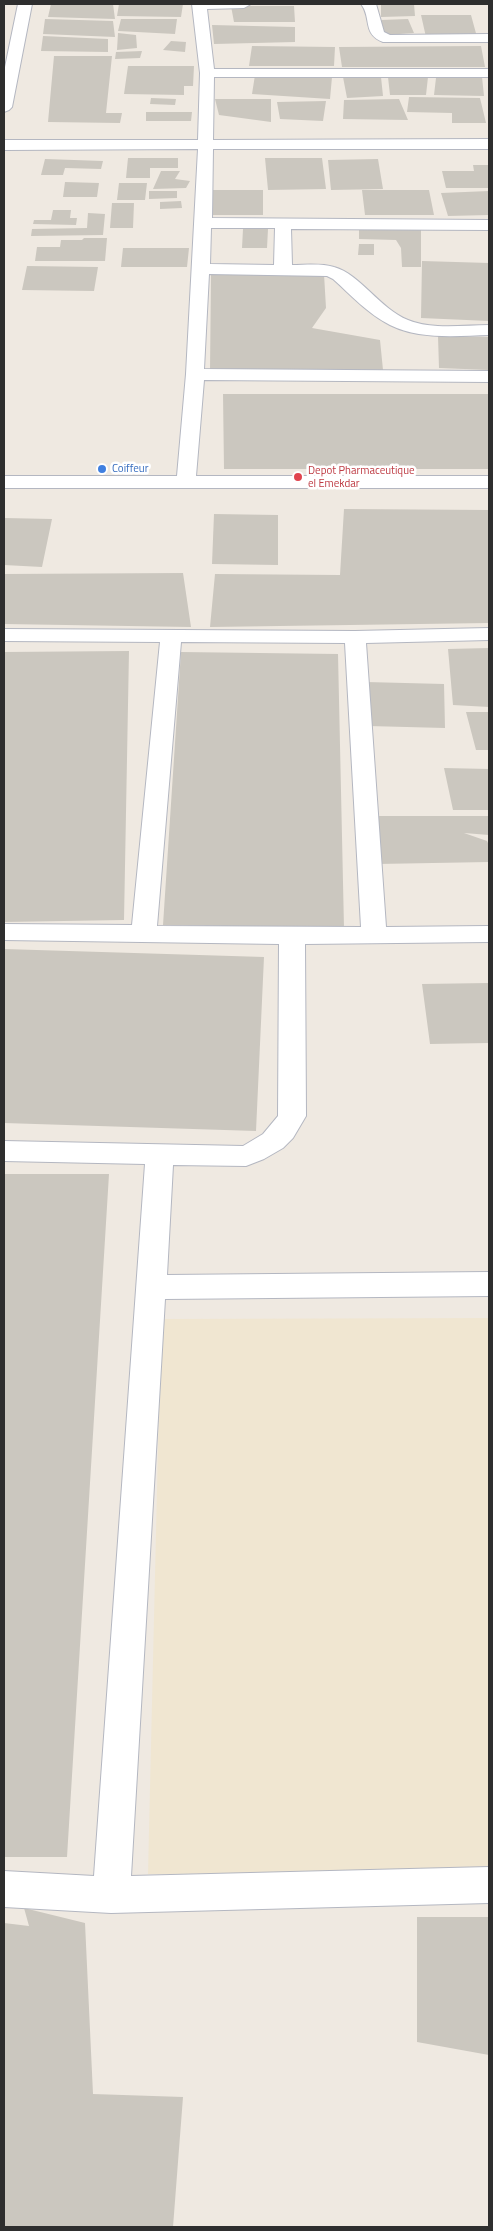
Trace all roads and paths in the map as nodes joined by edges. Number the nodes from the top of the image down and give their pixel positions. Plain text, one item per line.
1 (25, 4) edge
2 (199, 4) edge
3 (244, 4) edge
4 (368, 4) edge
5 (489, 38) edge
6 (207, 73) junction
7 (489, 73) edge
8 (4, 107) edge
9 (489, 144) edge
10 (4, 145) edge
11 (204, 145) junction
12 (203, 223) junction
13 (283, 224) junction
14 (489, 225) edge
15 (201, 269) junction
16 (283, 270) junction
17 (489, 330) edge
18 (195, 374) junction
19 (489, 377) edge
20 (4, 482) edge
21 (186, 482) junction
22 (489, 482) edge
23 (489, 634) edge
24 (4, 635) edge
25 (171, 636) junction
26 (355, 637) junction
27 (4, 932) edge
28 (144, 934) junction
29 (489, 934) edge
30 (374, 935) junction
31 (292, 936) junction
32 (4, 1151) edge
33 (160, 1156) junction
34 (489, 1284) edge
35 (150, 1287) junction
36 (489, 1886) edge
37 (4, 1889) edge
38 (111, 1895) junction

1 - 8 street
2 - 3 street
2 - 6 street
4 - 5 street
6 - 7 street
6 - 11 street
9 - 11 street
10 - 11 street
11 - 12 street
12 - 13 street
12 - 15 street
13 - 14 street
13 - 16 street
15 - 16 street
15 - 18 street
16 - 17 street
18 - 19 street
18 - 21 street
20 - 21 street
21 - 22 street
23 - 26 street
24 - 25 street
25 - 26 street
25 - 28 street
26 - 30 street
27 - 28 street
28 - 31 street
29 - 30 street
30 - 31 street
31 - 33 street
32 - 33 street
33 - 35 street
34 - 35 street
35 - 38 street
36 - 38 street
37 - 38 street

